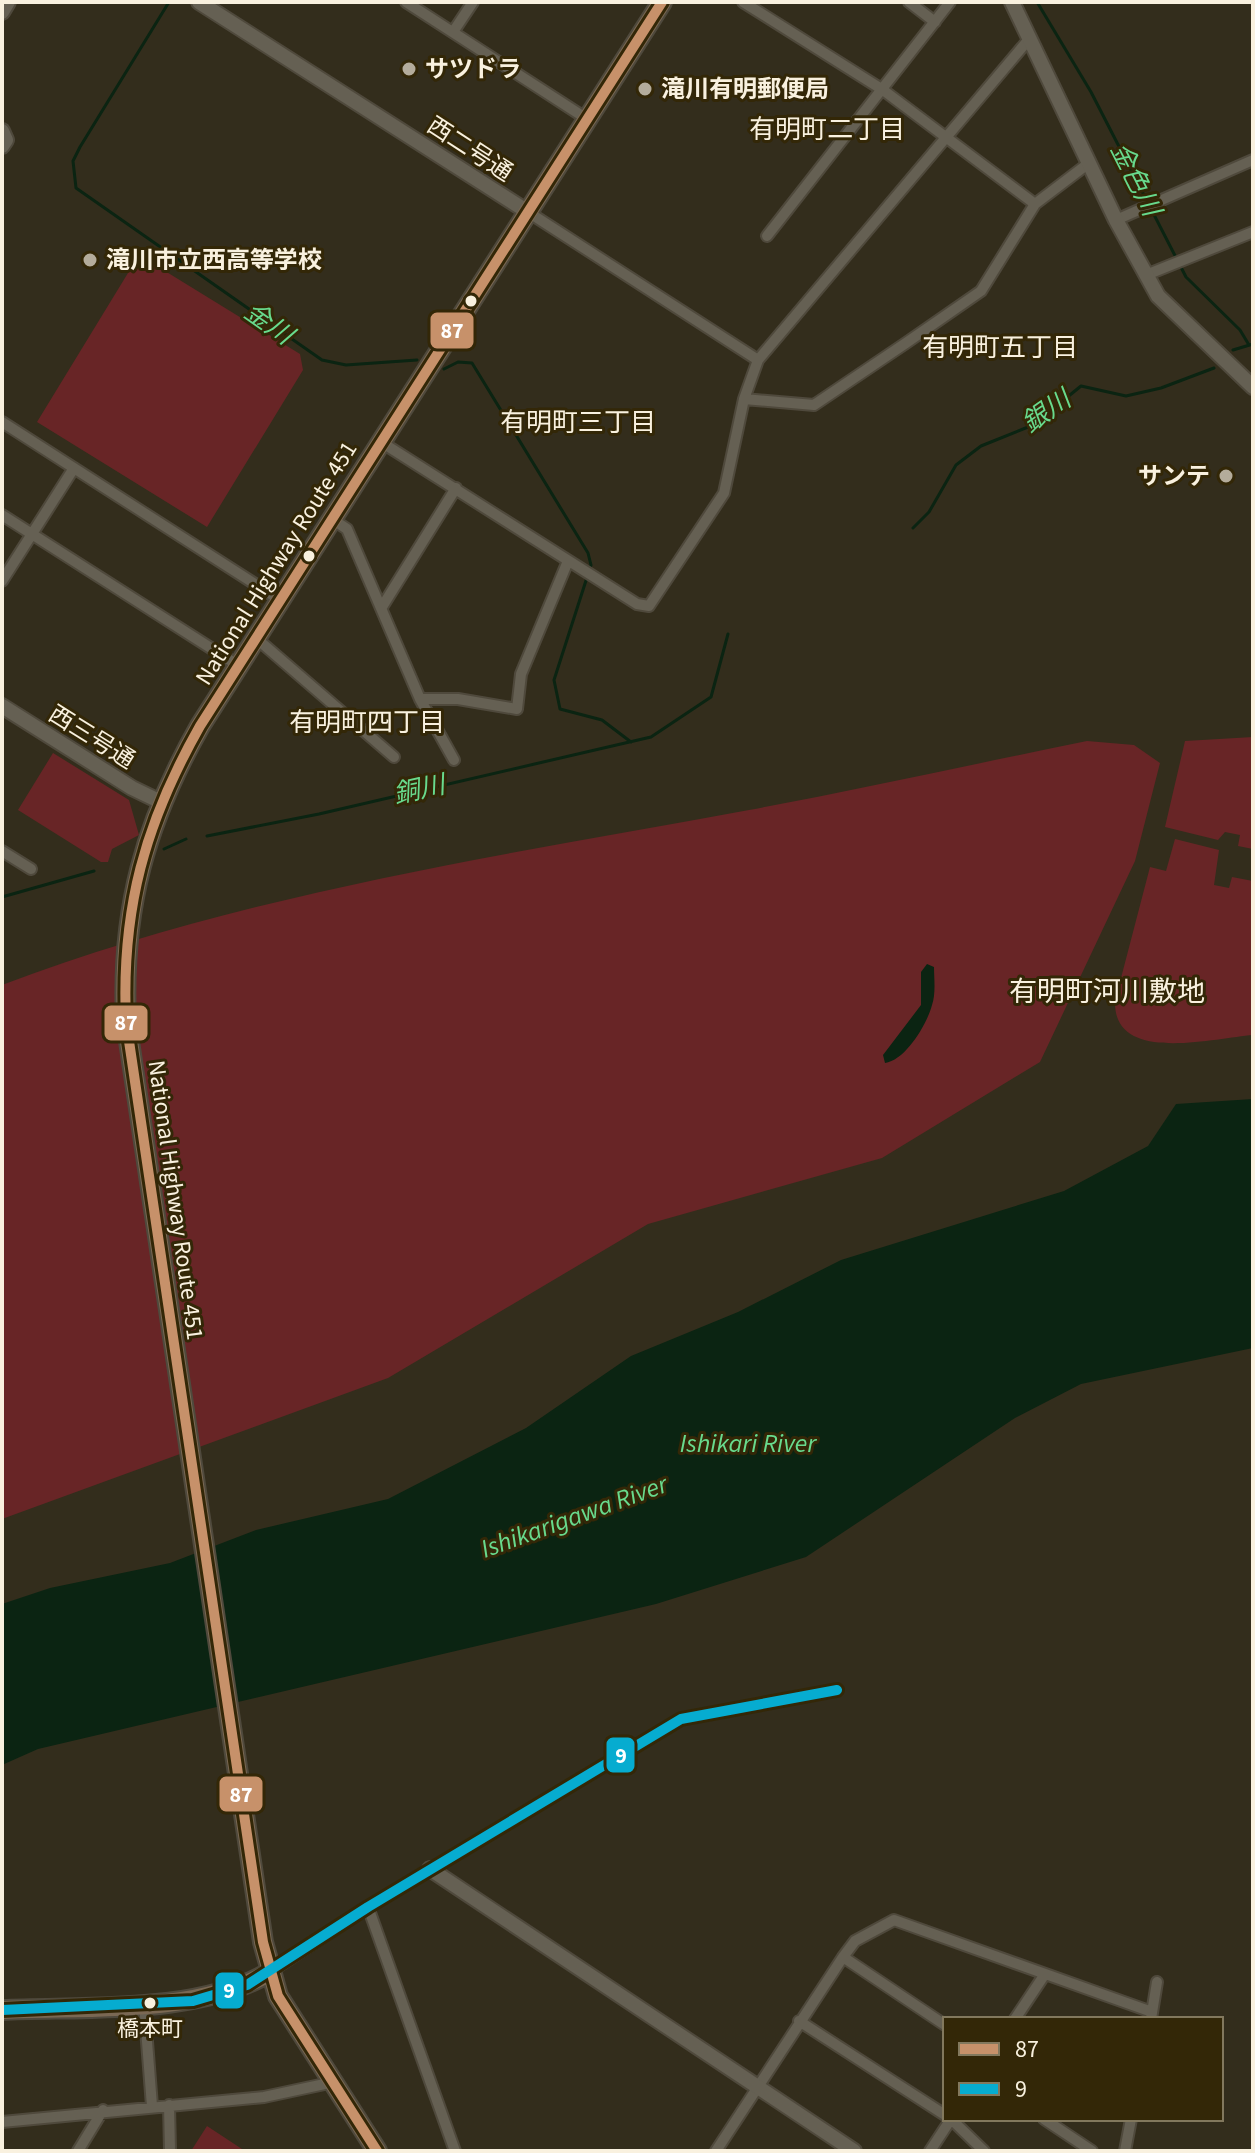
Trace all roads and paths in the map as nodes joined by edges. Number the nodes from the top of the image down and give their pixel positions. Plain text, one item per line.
1 (8, 2) edge
2 (199, 2) edge
3 (406, 2) edge
4 (473, 2) edge
5 (662, 2) edge
6 (743, 2) edge
7 (909, 2) edge
8 (950, 2) edge
9 (1012, 2) edge
10 (2, 12) edge
11 (935, 22) junction
12 (453, 32) junction
13 (1030, 38) junction
14 (883, 90) junction
15 (587, 119) junction
16 (2, 131) edge
17 (947, 134) junction
18 (2, 146) edge
19 (1253, 160) edge
20 (1089, 163) junction
21 (1035, 204) junction
22 (528, 212) junction
23 (1116, 220) junction
24 (1253, 232) edge
25 (767, 236) dead end
26 (1146, 275) junction
27 (758, 360) junction
28 (1253, 387) edge
29 (744, 399) junction
30 (2, 422) edge
31 (381, 442) junction
32 (74, 468) junction
33 (456, 488) junction
34 (2, 515) edge
35 (332, 519) junction
36 (32, 534) junction
37 (568, 561) junction
38 (2, 581) edge
39 (280, 600) junction
40 (382, 607) junction
41 (256, 638) junction
42 (239, 666) junction
43 (420, 699) junction
44 (2, 706) edge
45 (394, 757) dead end
46 (454, 760) dead end
47 (161, 802) junction
48 (2, 851) edge
49 (31, 869) dead end
50 (837, 1690) dead end
51 (430, 1869) junction
52 (368, 1907) junction
53 (843, 1957) junction
54 (270, 1972) junction
55 (1045, 1974) junction
56 (1157, 1982) dead end
57 (144, 2003) junction
58 (2, 2010) edge
59 (1152, 2015) edge
60 (1016, 2017) edge
61 (799, 2021) junction
62 (943, 2024) edge
63 (334, 2082) junction
64 (757, 2088) junction
65 (169, 2105) junction
66 (152, 2106) junction
67 (103, 2110) junction
68 (943, 2114) edge
69 (950, 2121) edge
70 (953, 2121) edge
71 (1047, 2121) edge
72 (1131, 2121) edge
73 (2, 2122) edge
74 (78, 2151) edge
75 (170, 2151) edge
76 (377, 2151) edge
77 (455, 2151) edge
78 (716, 2151) edge
79 (854, 2151) edge
80 (930, 2151) edge
81 (984, 2151) edge
82 (1092, 2151) edge
83 (1125, 2151) edge

1 - 10 street
2 - 22 street, 西二号通
3 - 12 street
4 - 12 street
5 - 15 highway, National Highway Route 451
6 - 14 street
7 - 11 street
8 - 11 street
9 - 13 street
11 - 14 street
12 - 15 street
13 - 17 street
13 - 20 street
14 - 17 street
14 - 25 street
15 - 22 highway, National Highway Route 451
16 - 18 street
17 - 21 street
17 - 27 street
19 - 23 street
20 - 21 street
20 - 23 street
21 - 29 street
22 - 27 street, 西二号通
22 - 31 highway, National Highway Route 451
23 - 26 street
24 - 26 street
26 - 28 street
27 - 29 street
29 - 37 street
30 - 32 street
31 - 33 street
31 - 35 highway, National Highway Route 451
32 - 36 street
32 - 39 street
33 - 37 street
33 - 40 street
34 - 36 street
35 - 39 highway, National Highway Route 451
35 - 40 street
36 - 38 street
36 - 42 street
37 - 43 street
39 - 41 highway, National Highway Route 451
40 - 43 street
41 - 42 highway, National Highway Route 451
41 - 45 street
42 - 47 highway, National Highway Route 451
43 - 46 street
44 - 47 street, 西三号通
47 - 54 highway, National Highway Route 451
48 - 49 street
50 - 51 street
51 - 52 street
51 - 64 street
52 - 54 street
52 - 77 street
53 - 55 street
53 - 61 street
53 - 62 street
54 - 57 highway
54 - 63 highway, National Highway Route 451
55 - 59 street
55 - 60 street
56 - 59 street
57 - 58 highway
57 - 66 street
61 - 64 street
61 - 68 street
63 - 65 street
63 - 76 highway, National Highway Route 451
64 - 78 street
64 - 79 street
65 - 66 street
65 - 75 street
66 - 67 street
67 - 73 street
67 - 74 street
69 - 80 street
70 - 81 street
71 - 82 street
72 - 83 street

